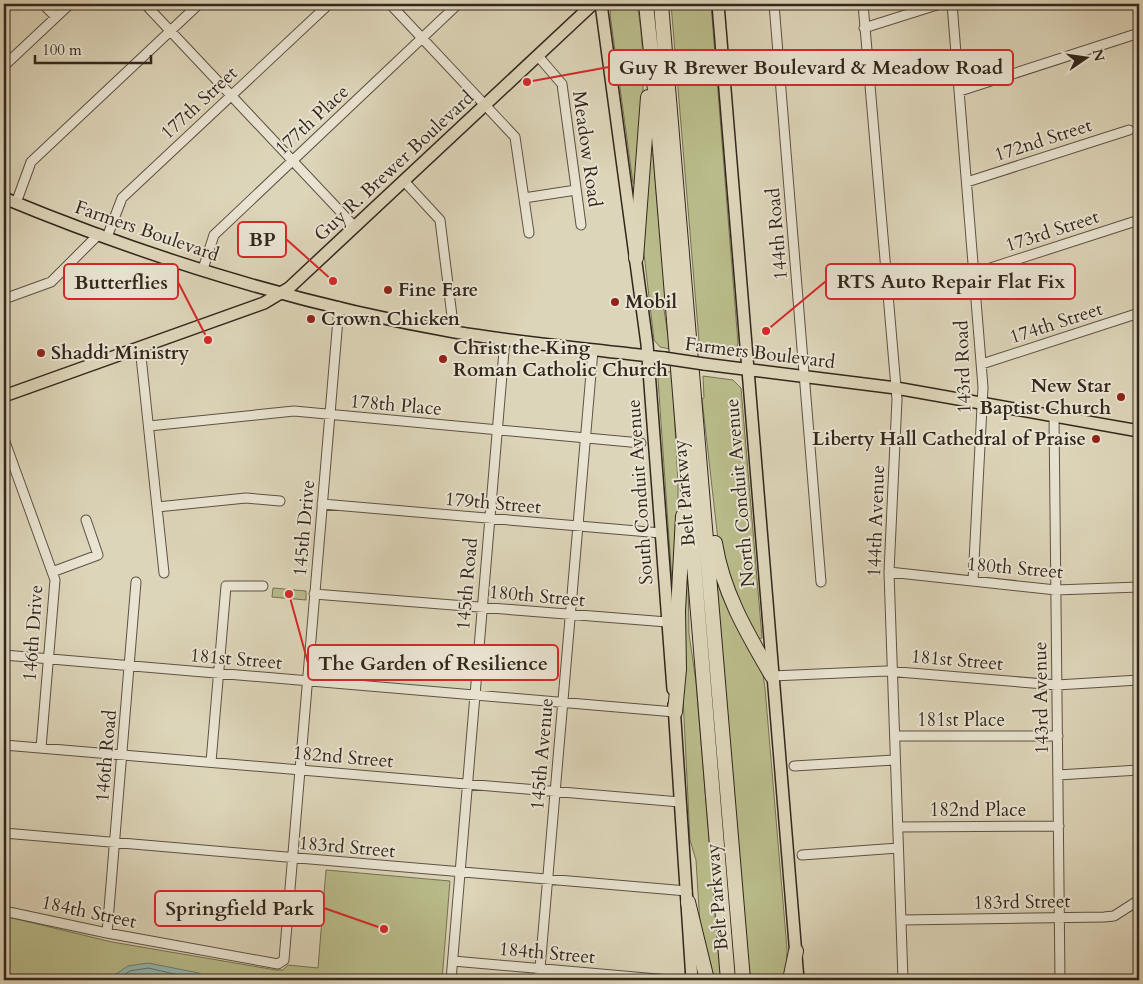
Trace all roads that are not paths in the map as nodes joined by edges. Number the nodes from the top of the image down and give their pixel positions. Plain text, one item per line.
1 (43, 4) edge
2 (70, 4) edge
3 (145, 4) edge
4 (199, 4) edge
5 (329, 4) edge
6 (390, 4) edge
7 (458, 4) edge
8 (593, 4) edge
9 (601, 4) edge
10 (646, 4) edge
11 (661, 4) edge
12 (718, 4) edge
13 (774, 4) edge
14 (862, 4) edge
15 (940, 4) edge
16 (952, 4) edge
17 (1137, 4) edge
18 (1139, 10) edge
19 (56, 17) junction
20 (864, 28) junction
21 (171, 31) junction
22 (1139, 33) edge
23 (422, 38) junction
24 (651, 42) junction
25 (538, 56) junction
26 (4, 66) edge
27 (960, 91) junction
28 (232, 95) junction
29 (484, 106) junction
30 (1129, 130) dead end
31 (292, 160) junction
32 (404, 181) junction
33 (967, 182) junction
34 (576, 190) junction
35 (4, 198) edge
36 (524, 198) junction
37 (16, 203) junction
38 (1139, 220) edge
39 (581, 225) dead end
40 (355, 227) junction
41 (529, 233) dead end
42 (103, 236) junction
43 (636, 258) junction
44 (203, 270) junction
45 (975, 273) junction
46 (280, 294) junction
47 (4, 299) edge
48 (339, 307) junction
49 (1139, 313) edge
50 (454, 332) junction
51 (505, 339) junction
52 (140, 347) junction
53 (593, 350) junction
54 (648, 356) junction
55 (982, 364) junction
56 (748, 369) junction
57 (805, 377) junction
58 (896, 388) junction
59 (4, 396) edge
60 (982, 403) junction
61 (330, 416) junction
62 (1054, 416) junction
63 (149, 426) junction
64 (497, 431) junction
65 (1139, 431) edge
66 (585, 438) junction
67 (4, 439) edge
68 (641, 443) dead end
69 (699, 444) junction
70 (686, 462) junction
71 (280, 500) dead end
72 (322, 504) junction
73 (157, 507) junction
74 (489, 519) junction
75 (86, 520) dead end
76 (578, 527) junction
77 (661, 533) junction
78 (52, 572) junction
79 (889, 572) junction
80 (164, 573) dead end
81 (973, 581) junction
82 (136, 582) dead end
83 (821, 582) dead end
84 (263, 586) dead end
85 (1139, 587) edge
86 (1056, 590) junction
87 (314, 594) junction
88 (482, 607) junction
89 (570, 615) junction
90 (667, 622) junction
91 (4, 655) edge
92 (48, 659) junction
93 (130, 666) junction
94 (892, 671) junction
95 (219, 674) junction
96 (772, 676) junction
97 (1139, 680) edge
98 (307, 682) junction
99 (1057, 685) junction
100 (474, 696) junction
101 (562, 703) junction
102 (675, 712) junction
103 (895, 736) junction
104 (1058, 736) junction
105 (4, 745) edge
106 (40, 748) junction
107 (123, 755) junction
108 (894, 760) junction
109 (211, 762) junction
110 (794, 766) dead end
111 (300, 770) junction
112 (1139, 770) edge
113 (1058, 775) junction
114 (466, 784) junction
115 (555, 791) junction
116 (680, 802) junction
117 (1059, 826) junction
118 (898, 827) junction
119 (4, 833) edge
120 (115, 843) junction
121 (898, 848) junction
122 (802, 855) dead end
123 (292, 859) junction
124 (459, 872) junction
125 (547, 880) junction
126 (687, 897) junction
127 (1139, 900) edge
128 (4, 911) edge
129 (1060, 918) junction
130 (901, 920) junction
131 (107, 933) junction
132 (796, 950) junction
133 (284, 960) joint
134 (453, 961) junction
135 (540, 969) junction
136 (624, 978) edge
137 (451, 980) edge
138 (539, 980) edge
139 (669, 980) edge
140 (692, 980) edge
141 (706, 980) edge
142 (728, 980) edge
143 (743, 980) edge
144 (790, 980) edge
145 (798, 980) edge
146 (903, 980) edge
147 (1060, 980) edge

1 - 19 street
2 - 19 street
3 - 21 street
4 - 21 street
5 - 28 street, 177th Street
6 - 23 street
7 - 23 street, 177th Place
8 - 25 main road, Guy R. Brewer Boulevard
9 - 43 main road, South Conduit Avenue
10 - 24 highway, Belt Parkway
11 - 69 highway, Belt Parkway
12 - 56 main road, North Conduit Avenue
13 - 57 street, 144th Road
14 - 20 street, 144th Avenue
15 - 20 street
16 - 27 street, 143rd Road
17 - 18 street
19 - 26 street
20 - 58 street, 144th Avenue
21 - 28 street
21 - 37 street
22 - 27 street
23 - 29 street
23 - 31 street, 177th Place
24 - 43 highway
24 - 70 highway, Belt Parkway
25 - 29 main road, Guy R. Brewer Boulevard
25 - 34 street, Meadow Road
27 - 33 street, 143rd Road
28 - 31 street
28 - 42 street, 177th Street
29 - 32 main road, Guy R. Brewer Boulevard
29 - 36 street
30 - 33 street, 172nd Street
31 - 40 street
31 - 44 street, 177th Place
32 - 40 main road, Guy R. Brewer Boulevard
32 - 50 street
33 - 45 street, 143rd Road
34 - 36 street
34 - 39 street, Meadow Road
35 - 37 main road, Farmers Boulevard
36 - 41 street
37 - 42 main road, Farmers Boulevard
38 - 45 street, 173rd Street
40 - 46 main road, Guy R. Brewer Boulevard
42 - 44 main road, Farmers Boulevard
42 - 47 street, 177th Street
43 - 54 main road, South Conduit Avenue
44 - 46 main road, Farmers Boulevard
45 - 55 street, 143rd Road
46 - 48 main road, Farmers Boulevard
46 - 52 main road, Guy R. Brewer Boulevard
48 - 50 main road, Farmers Boulevard
48 - 61 street, 145th Drive
49 - 55 street, 174th Street
50 - 51 main road, Farmers Boulevard
51 - 53 main road, Farmers Boulevard
51 - 64 street, 145th Road
52 - 59 main road, Guy R. Brewer Boulevard
52 - 63 street
53 - 54 main road, Farmers Boulevard
53 - 66 street, 145th Avenue
54 - 56 main road, Farmers Boulevard, bridge
54 - 77 main road, South Conduit Avenue
55 - 60 street, 143rd Road
56 - 57 main road, Farmers Boulevard
56 - 96 main road, North Conduit Avenue
57 - 58 main road, Farmers Boulevard
57 - 83 street, 144th Road
58 - 60 main road, Farmers Boulevard
58 - 79 street, 144th Avenue
60 - 62 main road, Farmers Boulevard
60 - 81 street, 143rd Road
61 - 63 street, 178th Place
61 - 64 street, 178th Place
61 - 72 street, 145th Drive
62 - 65 main road, Farmers Boulevard
62 - 86 street, 143rd Avenue
63 - 73 street
64 - 66 street, 178th Place
64 - 74 street, 145th Road
66 - 68 street, 178th Place
66 - 76 street, 145th Avenue
67 - 78 street, 146th Drive
69 - 96 highway
69 - 143 highway, Belt Parkway
70 - 102 highway
70 - 142 highway, Belt Parkway
71 - 73 street
72 - 74 street, 179th Street
72 - 87 street, 145th Drive
73 - 80 street
74 - 76 street, 179th Street
74 - 88 street, 145th Road
75 - 78 street
76 - 77 street, 179th Street
76 - 89 street, 145th Avenue
77 - 90 main road, South Conduit Avenue
78 - 92 street, 146th Drive
79 - 81 street, 180th Street
79 - 94 street, 144th Avenue
81 - 86 street, 180th Street
82 - 93 street, 146th Road
84 - 95 street
85 - 86 street, 180th Street
86 - 99 street, 143rd Avenue
87 - 88 street, 180th Street
87 - 98 street, 145th Drive
88 - 89 street, 180th Street
88 - 100 street, 145th Road
89 - 90 street, 180th Street
89 - 101 street, 145th Avenue
90 - 102 main road, South Conduit Avenue
91 - 92 street, 181st Street
92 - 93 street, 181st Street
92 - 106 street, 146th Drive
93 - 95 street, 181st Street
93 - 107 street, 146th Road
94 - 96 street, 181st Street
94 - 99 street, 181st Street
94 - 103 street, 144th Avenue
95 - 98 street, 181st Street
95 - 109 street
96 - 132 main road, North Conduit Avenue
97 - 99 street, 181st Street
98 - 100 street, 181st Street
98 - 111 street, 145th Drive
99 - 104 street, 143rd Avenue
100 - 101 street, 181st Street
100 - 114 street, 145th Road
101 - 102 street, 181st Street
101 - 115 street, 145th Avenue
102 - 116 main road, South Conduit Avenue
103 - 104 street, 181st Place
103 - 108 street, 144th Avenue
104 - 113 street, 143rd Avenue
105 - 106 street, 182nd Street
106 - 107 street, 182nd Street
107 - 109 street, 182nd Street
107 - 120 street, 146th Road
108 - 110 street
108 - 118 street, 144th Avenue
109 - 111 street, 182nd Street
111 - 114 street, 182nd Street
111 - 123 street, 145th Drive
112 - 113 street
113 - 117 street, 143rd Avenue
114 - 115 street, 182nd Street
114 - 124 street, 145th Road
115 - 116 street, 182nd Street
115 - 125 street, 145th Avenue
116 - 126 main road, South Conduit Avenue
117 - 118 street, 182nd Place
117 - 129 street, 143rd Avenue
118 - 121 street, 144th Avenue
119 - 120 street, 183rd Street
120 - 123 street, 183rd Street
120 - 131 street, 146th Road
121 - 122 street
121 - 130 street, 144th Avenue
123 - 124 street, 183rd Street
123 - 133 street, 145th Drive
124 - 125 street, 183rd Street
124 - 134 street, 145th Road
125 - 126 street, 183rd Street
125 - 135 street, 145th Avenue
126 - 140 main road, South Conduit Avenue
126 - 141 highway
127 - 129 street, 183rd Street
128 - 131 street, 184th Street
129 - 130 street, 183rd Street
129 - 147 street, 143rd Avenue
130 - 146 street, 144th Avenue
131 - 133 street, 184th Street
132 - 144 highway
132 - 145 main road, North Conduit Avenue
134 - 135 street, 184th Street
134 - 137 street, 145th Road
135 - 136 street, 184th Street
135 - 138 street, 145th Avenue
136 - 139 street, 184th Street

